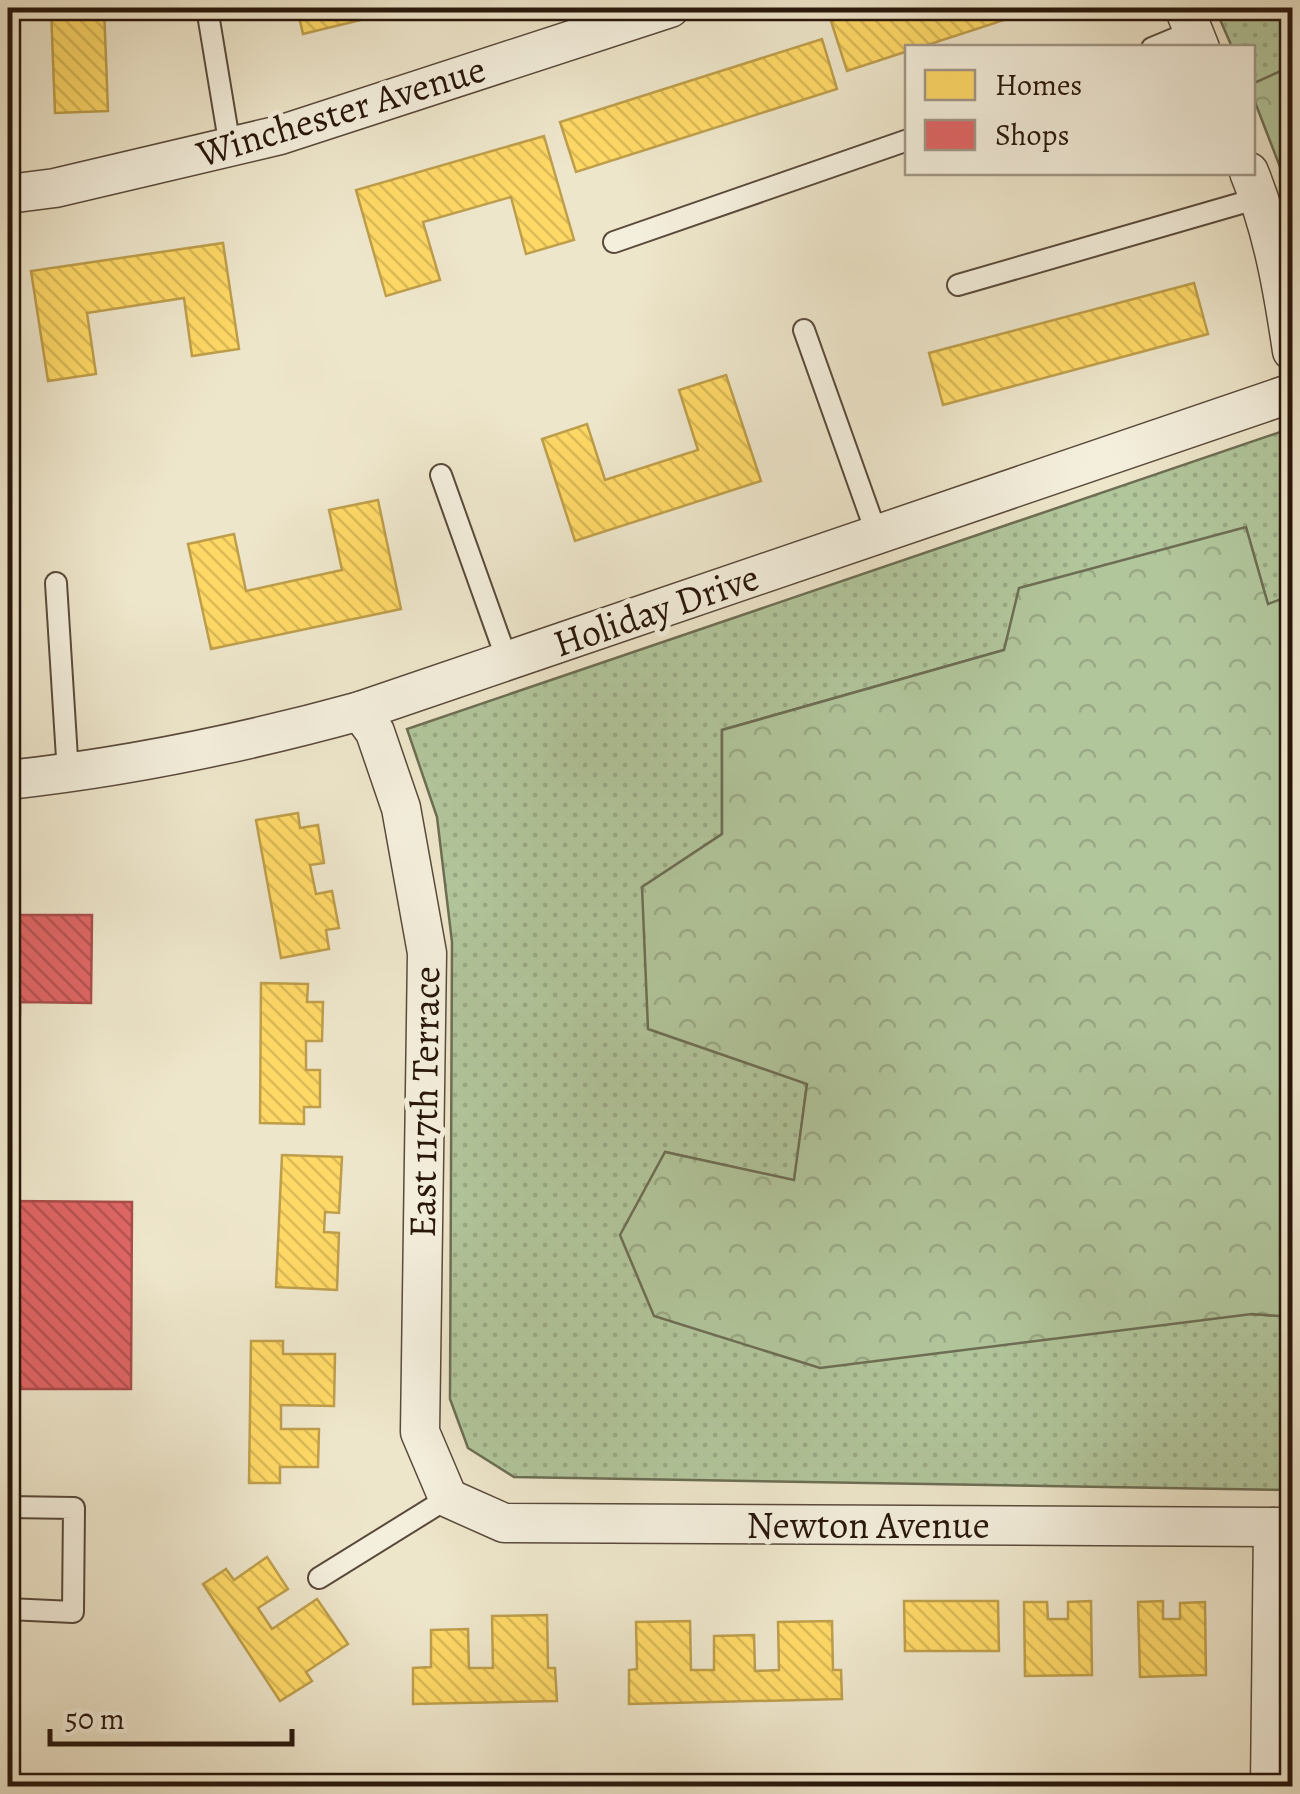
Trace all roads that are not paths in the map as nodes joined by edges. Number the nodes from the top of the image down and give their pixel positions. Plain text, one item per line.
1 (207, 8) edge
2 (670, 8) edge
3 (1192, 28) edge
4 (1158, 45) edge
5 (905, 141) edge
6 (230, 147) junction
7 (1254, 185) edge
8 (8, 194) edge
9 (614, 242) dead end
10 (958, 285) dead end
11 (804, 330) dead end
12 (1292, 352) edge
13 (1292, 393) edge
14 (442, 475) dead end
15 (877, 534) junction
16 (56, 583) dead end
17 (507, 660) junction
18 (360, 710) junction
19 (68, 774) junction
20 (8, 780) edge
21 (448, 1498) junction
22 (8, 1507) edge
23 (1283, 1527) edge
24 (320, 1578) dead end
25 (8, 1609) edge
26 (1270, 1786) edge

1 - 6 lane
2 - 6 street, Winchester Avenue
3 - 4 lane
5 - 9 lane
6 - 8 street, Winchester Avenue
7 - 10 lane
7 - 12 street
11 - 15 lane
13 - 15 street, Holiday Drive
14 - 17 lane
15 - 17 street, Holiday Drive
16 - 19 lane
17 - 18 street, Holiday Drive
18 - 19 street, Holiday Drive
18 - 21 street, East 117th Terrace
19 - 20 street, Holiday Drive
21 - 23 street, Newton Avenue
21 - 24 lane
22 - 25 lane
23 - 26 street

